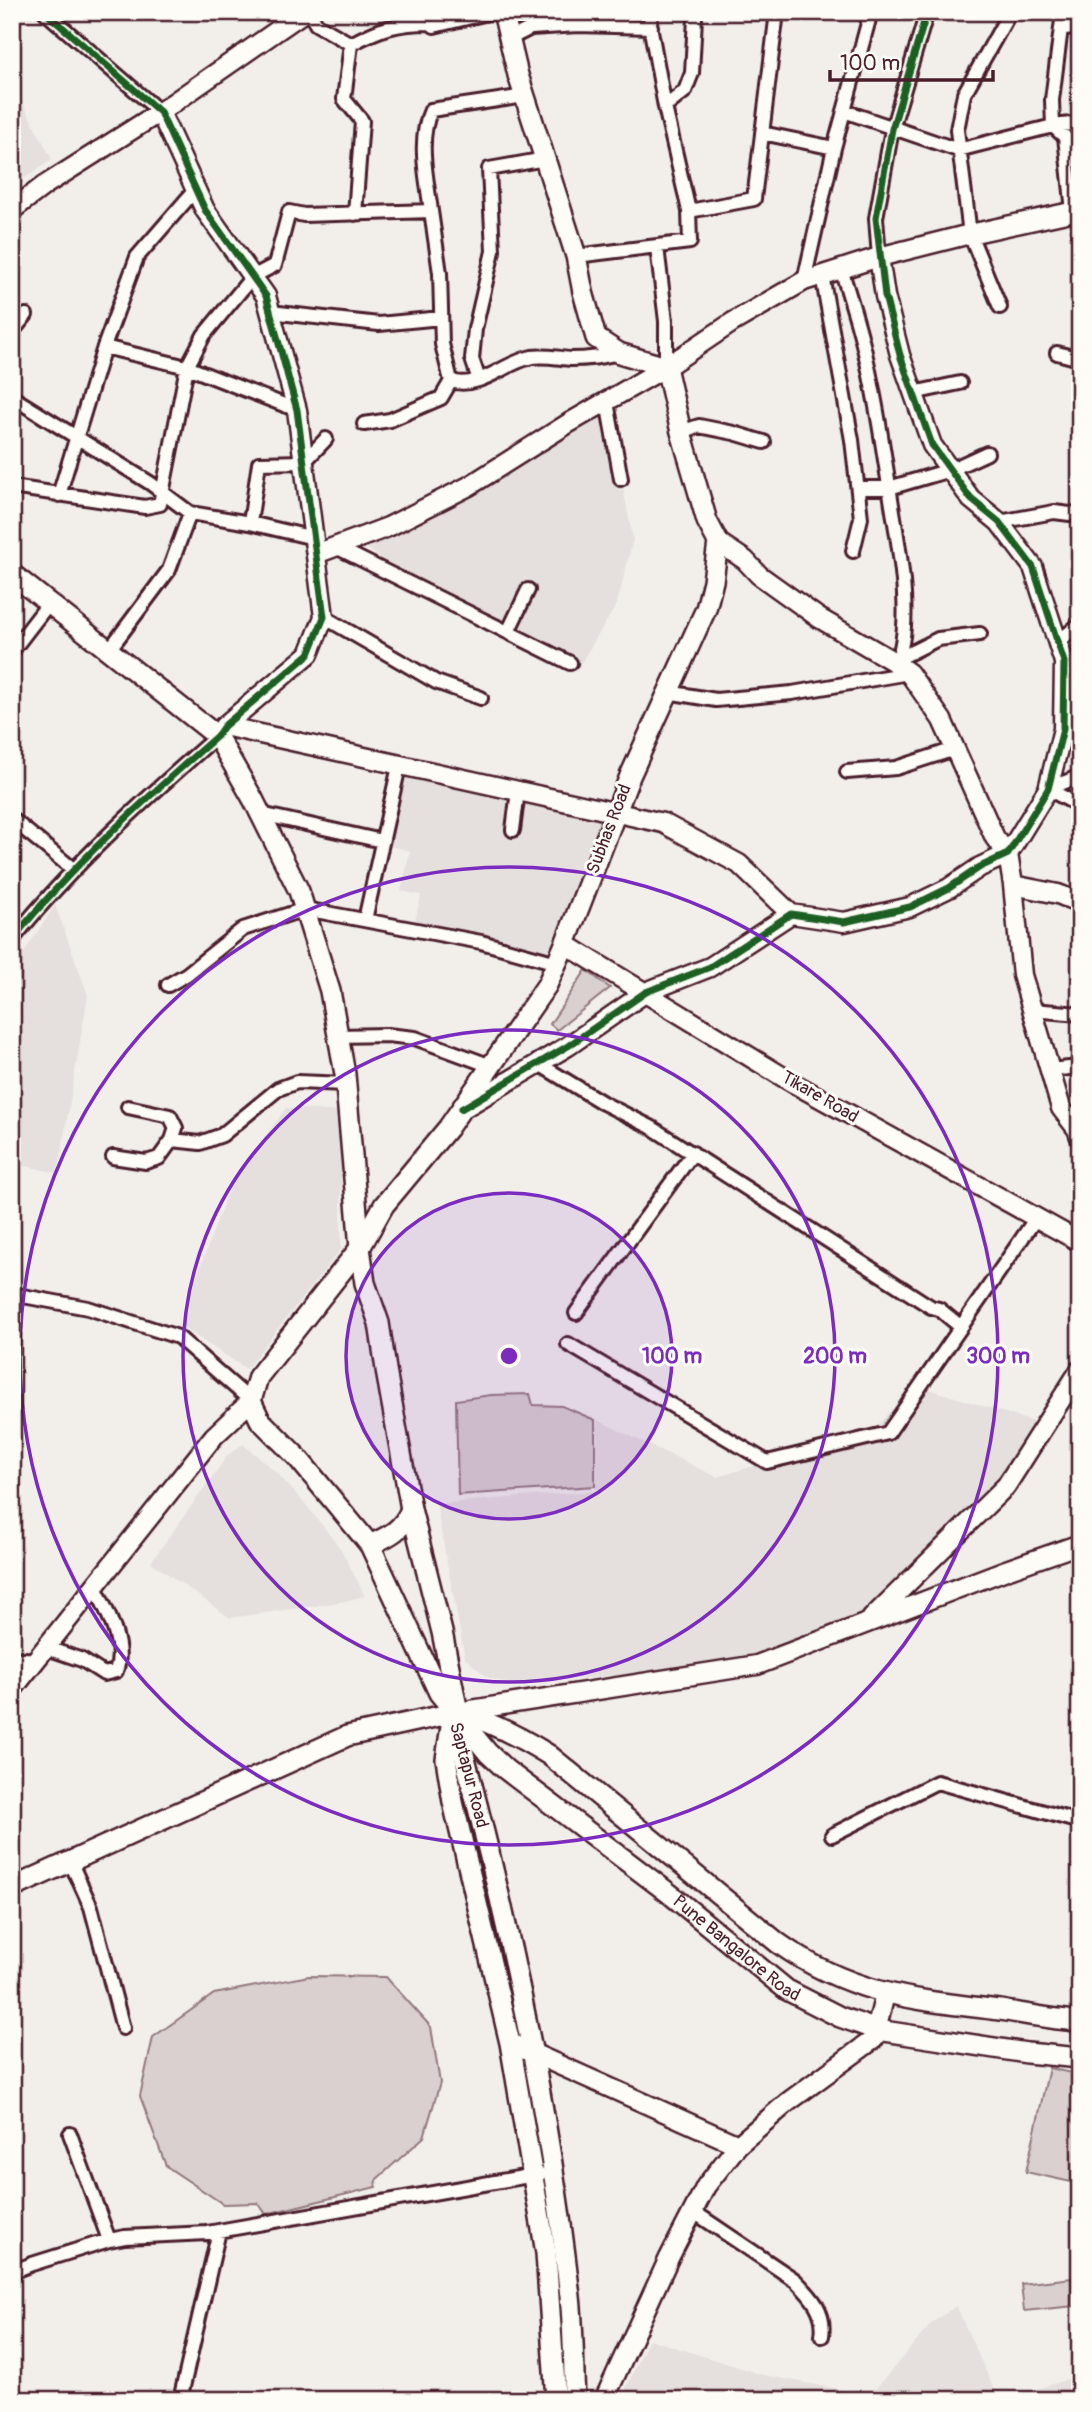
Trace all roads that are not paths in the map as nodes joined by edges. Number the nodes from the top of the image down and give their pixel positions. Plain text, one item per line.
1 (45, 12) edge
2 (304, 12) edge
3 (310, 12) edge
4 (492, 12) edge
5 (503, 12) edge
6 (651, 12) edge
7 (693, 12) edge
8 (777, 12) edge
9 (871, 12) edge
10 (928, 12) edge
11 (1010, 12) edge
12 (1063, 12) edge
13 (650, 27) junction
14 (1061, 27) junction
15 (1080, 28) edge
16 (509, 39) junction
17 (351, 44) junction
18 (525, 96) junction
19 (665, 107) junction
20 (844, 111) junction
21 (160, 112) junction
22 (1080, 124) edge
23 (1053, 126) junction
24 (892, 129) junction
25 (762, 133) junction
26 (834, 148) junction
27 (958, 150) junction
28 (545, 159) junction
29 (195, 190) junction
30 (12, 210) edge
31 (431, 211) junction
32 (689, 211) junction
33 (1076, 211) edge
34 (355, 214) junction
35 (970, 234) junction
36 (657, 247) junction
37 (576, 256) junction
38 (879, 257) junction
39 (841, 269) junction
40 (822, 275) junction
41 (252, 277) junction
42 (804, 281) junction
43 (1000, 307) dead end
44 (270, 312) junction
45 (26, 315) dead end
46 (441, 318) junction
47 (12, 332) edge
48 (104, 347) junction
49 (619, 353) junction
50 (1058, 353) dead end
51 (1080, 359) edge
52 (666, 367) junction
53 (187, 368) junction
54 (479, 380) junction
55 (451, 381) junction
56 (960, 383) dead end
57 (913, 393) junction
58 (12, 397) edge
59 (607, 402) junction
60 (297, 410) junction
61 (364, 424) dead end
62 (681, 432) junction
63 (76, 438) junction
64 (326, 439) dead end
65 (764, 442) dead end
66 (987, 453) dead end
67 (304, 461) junction
68 (950, 470) junction
69 (621, 479) dead end
70 (12, 487) edge
71 (858, 488) junction
72 (889, 488) junction
73 (161, 493) junction
74 (59, 495) junction
75 (1080, 512) edge
76 (190, 513) junction
77 (999, 522) junction
78 (250, 523) junction
79 (718, 542) junction
80 (315, 546) junction
81 (336, 547) junction
82 (853, 551) dead end
83 (12, 574) edge
84 (528, 590) dead end
85 (49, 603) junction
86 (324, 617) junction
87 (1080, 624) edge
88 (508, 632) junction
89 (980, 634) dead end
90 (1058, 642) junction
91 (109, 650) junction
92 (12, 651) edge
93 (570, 663) dead end
94 (901, 665) junction
95 (1072, 688) edge
96 (667, 692) junction
97 (481, 698) dead end
98 (221, 731) junction
99 (955, 749) junction
100 (399, 766) junction
101 (847, 772) dead end
102 (1080, 776) edge
103 (1048, 789) junction
104 (518, 791) junction
105 (1080, 806) edge
106 (615, 813) junction
107 (261, 814) junction
108 (12, 819) edge
109 (513, 830) dead end
110 (382, 841) junction
111 (1008, 854) junction
112 (74, 870) junction
113 (1013, 885) junction
114 (1080, 903) edge
115 (305, 909) junction
116 (791, 914) junction
117 (365, 920) junction
118 (12, 940) edge
119 (565, 944) junction
120 (557, 962) junction
121 (168, 985) dead end
122 (646, 992) junction
123 (1032, 1010) junction
124 (1080, 1014) edge
125 (338, 1036) junction
126 (539, 1063) junction
127 (491, 1066) junction
128 (1080, 1067) edge
129 (1049, 1070) junction
130 (346, 1084) junction
131 (128, 1107) dead end
132 (461, 1110) junction
133 (1079, 1132) edge
134 (173, 1140) junction
135 (692, 1153) junction
136 (113, 1157) dead end
137 (1036, 1218) junction
138 (1080, 1242) edge
139 (360, 1248) junction
140 (12, 1294) edge
141 (576, 1313) dead end
142 (961, 1327) junction
143 (568, 1344) dead end
144 (1080, 1370) edge
145 (251, 1401) junction
146 (411, 1509) junction
147 (1080, 1544) edge
148 (370, 1545) junction
149 (95, 1587) junction
150 (867, 1622) junction
151 (42, 1654) junction
152 (12, 1658) edge
153 (12, 1690) edge
154 (455, 1712) junction
155 (1080, 1822) edge
156 (832, 1835) dead end
157 (70, 1861) junction
158 (12, 1888) edge
159 (885, 1994) junction
160 (1080, 2021) edge
161 (123, 2028) dead end
162 (877, 2030) junction
163 (510, 2043) junction
164 (532, 2053) junction
165 (1080, 2058) edge
166 (70, 2134) dead end
167 (738, 2145) junction
168 (543, 2173) junction
169 (694, 2212) junction
170 (219, 2231) junction
171 (109, 2240) junction
172 (13, 2268) edge
173 (822, 2336) dead end
174 (180, 2400) edge
175 (556, 2400) edge
176 (575, 2400) edge
177 (604, 2400) edge

1 - 21 street
2 - 21 street
3 - 17 street
4 - 17 street
5 - 16 main road
6 - 13 street
7 - 19 street
8 - 25 street
9 - 20 street
10 - 24 street
11 - 27 street
12 - 14 street
13 - 16 street
13 - 19 street
14 - 15 street
14 - 23 street
16 - 18 main road
17 - 34 street
18 - 28 main road
18 - 31 street
19 - 32 street
20 - 24 street
20 - 26 street
21 - 29 street
21 - 30 street
22 - 23 street
23 - 27 street
23 - 33 street
24 - 27 street
24 - 38 street
25 - 26 street
25 - 32 street
26 - 42 street
27 - 35 street
28 - 37 main road
28 - 54 street
29 - 41 street
29 - 48 street
31 - 34 street
31 - 46 street
32 - 36 street
33 - 35 street
34 - 41 street
35 - 38 street
35 - 43 street
36 - 37 street
36 - 52 street
37 - 49 main road
38 - 39 street
38 - 57 street
39 - 40 street
39 - 72 street
40 - 42 street
40 - 71 street
41 - 44 street
41 - 53 street
42 - 52 street
44 - 46 street
44 - 60 street
45 - 47 street
46 - 55 street
48 - 53 street
48 - 63 street
49 - 52 main road
49 - 54 street
50 - 51 street
52 - 59 street
52 - 62 main road
53 - 60 street
53 - 73 street
54 - 55 street
55 - 61 street
56 - 57 street
57 - 68 street
58 - 63 street
59 - 69 street
59 - 81 street
60 - 67 street
62 - 65 street
62 - 79 main road
63 - 73 street
63 - 74 street
64 - 67 street
66 - 68 street
67 - 78 street
67 - 80 street
68 - 72 street
68 - 77 street
70 - 74 street
71 - 72 street
71 - 82 street
72 - 94 street
73 - 74 street
73 - 76 street
75 - 77 street
76 - 78 street
76 - 91 street
77 - 90 street
78 - 80 street
79 - 94 street
79 - 96 main road, Subhas Road
80 - 81 street
80 - 86 street
81 - 88 street
83 - 85 main road
84 - 88 street
85 - 91 main road
85 - 92 street
86 - 97 street
86 - 98 street
87 - 90 street
88 - 93 street
89 - 94 street
90 - 95 street
91 - 98 main road
94 - 96 street
94 - 99 street
95 - 103 street
96 - 106 main road, Subhas Road
98 - 100 street
98 - 107 main road
98 - 112 street
99 - 101 street
99 - 111 street
100 - 104 street
100 - 110 street
102 - 103 street
103 - 105 street
103 - 111 street
104 - 106 street
104 - 109 street
106 - 116 street
106 - 119 main road, Subhas Road
107 - 110 street
107 - 115 main road
108 - 112 street
110 - 117 street
111 - 113 street
111 - 116 street
112 - 118 street
113 - 114 street
113 - 123 street
115 - 117 street
115 - 121 street
115 - 125 main road
116 - 122 street
117 - 120 street
119 - 120 main road, Subhas Road
119 - 122 street, Tikare Road
120 - 127 main road, Subhas Road
122 - 126 street
122 - 137 street, Tikare Road
123 - 124 street
123 - 129 street
125 - 127 street
125 - 130 main road
126 - 132 street
126 - 135 street
127 - 132 main road, Subhas Road
128 - 129 street
129 - 133 street
130 - 134 street
130 - 139 main road
131 - 134 street
132 - 139 main road, Subhas Road
134 - 136 street
135 - 141 street
135 - 142 street
137 - 138 street, Tikare Road
137 - 142 street
139 - 145 main road, Subhas Road
139 - 146 main road
140 - 145 street
142 - 143 street
144 - 150 street
145 - 148 main road
145 - 149 street
146 - 148 main road
146 - 154 main road
147 - 150 street
148 - 154 main road
149 - 151 street
149 - 151 street
150 - 154 street
151 - 152 street
151 - 153 street
154 - 157 main road
154 - 159 main road, Pune Bangalore Road
154 - 162 main road, Pune Bangalore Road
154 - 163 main road, Saptapur Road
154 - 164 main road, Saptapur Road
155 - 156 street
157 - 158 main road
157 - 161 street
159 - 160 main road, Pune Bangalore Road
159 - 162 street
162 - 165 main road, Pune Bangalore Road
162 - 167 street
163 - 164 street
163 - 168 main road, Saptapur Road
164 - 167 street
164 - 168 main road, Saptapur Road
166 - 171 street
167 - 169 street
168 - 170 street
168 - 175 main road, Saptapur Road
168 - 176 main road, Saptapur Road
169 - 173 street
169 - 177 street
170 - 171 street
170 - 174 street
171 - 172 street

